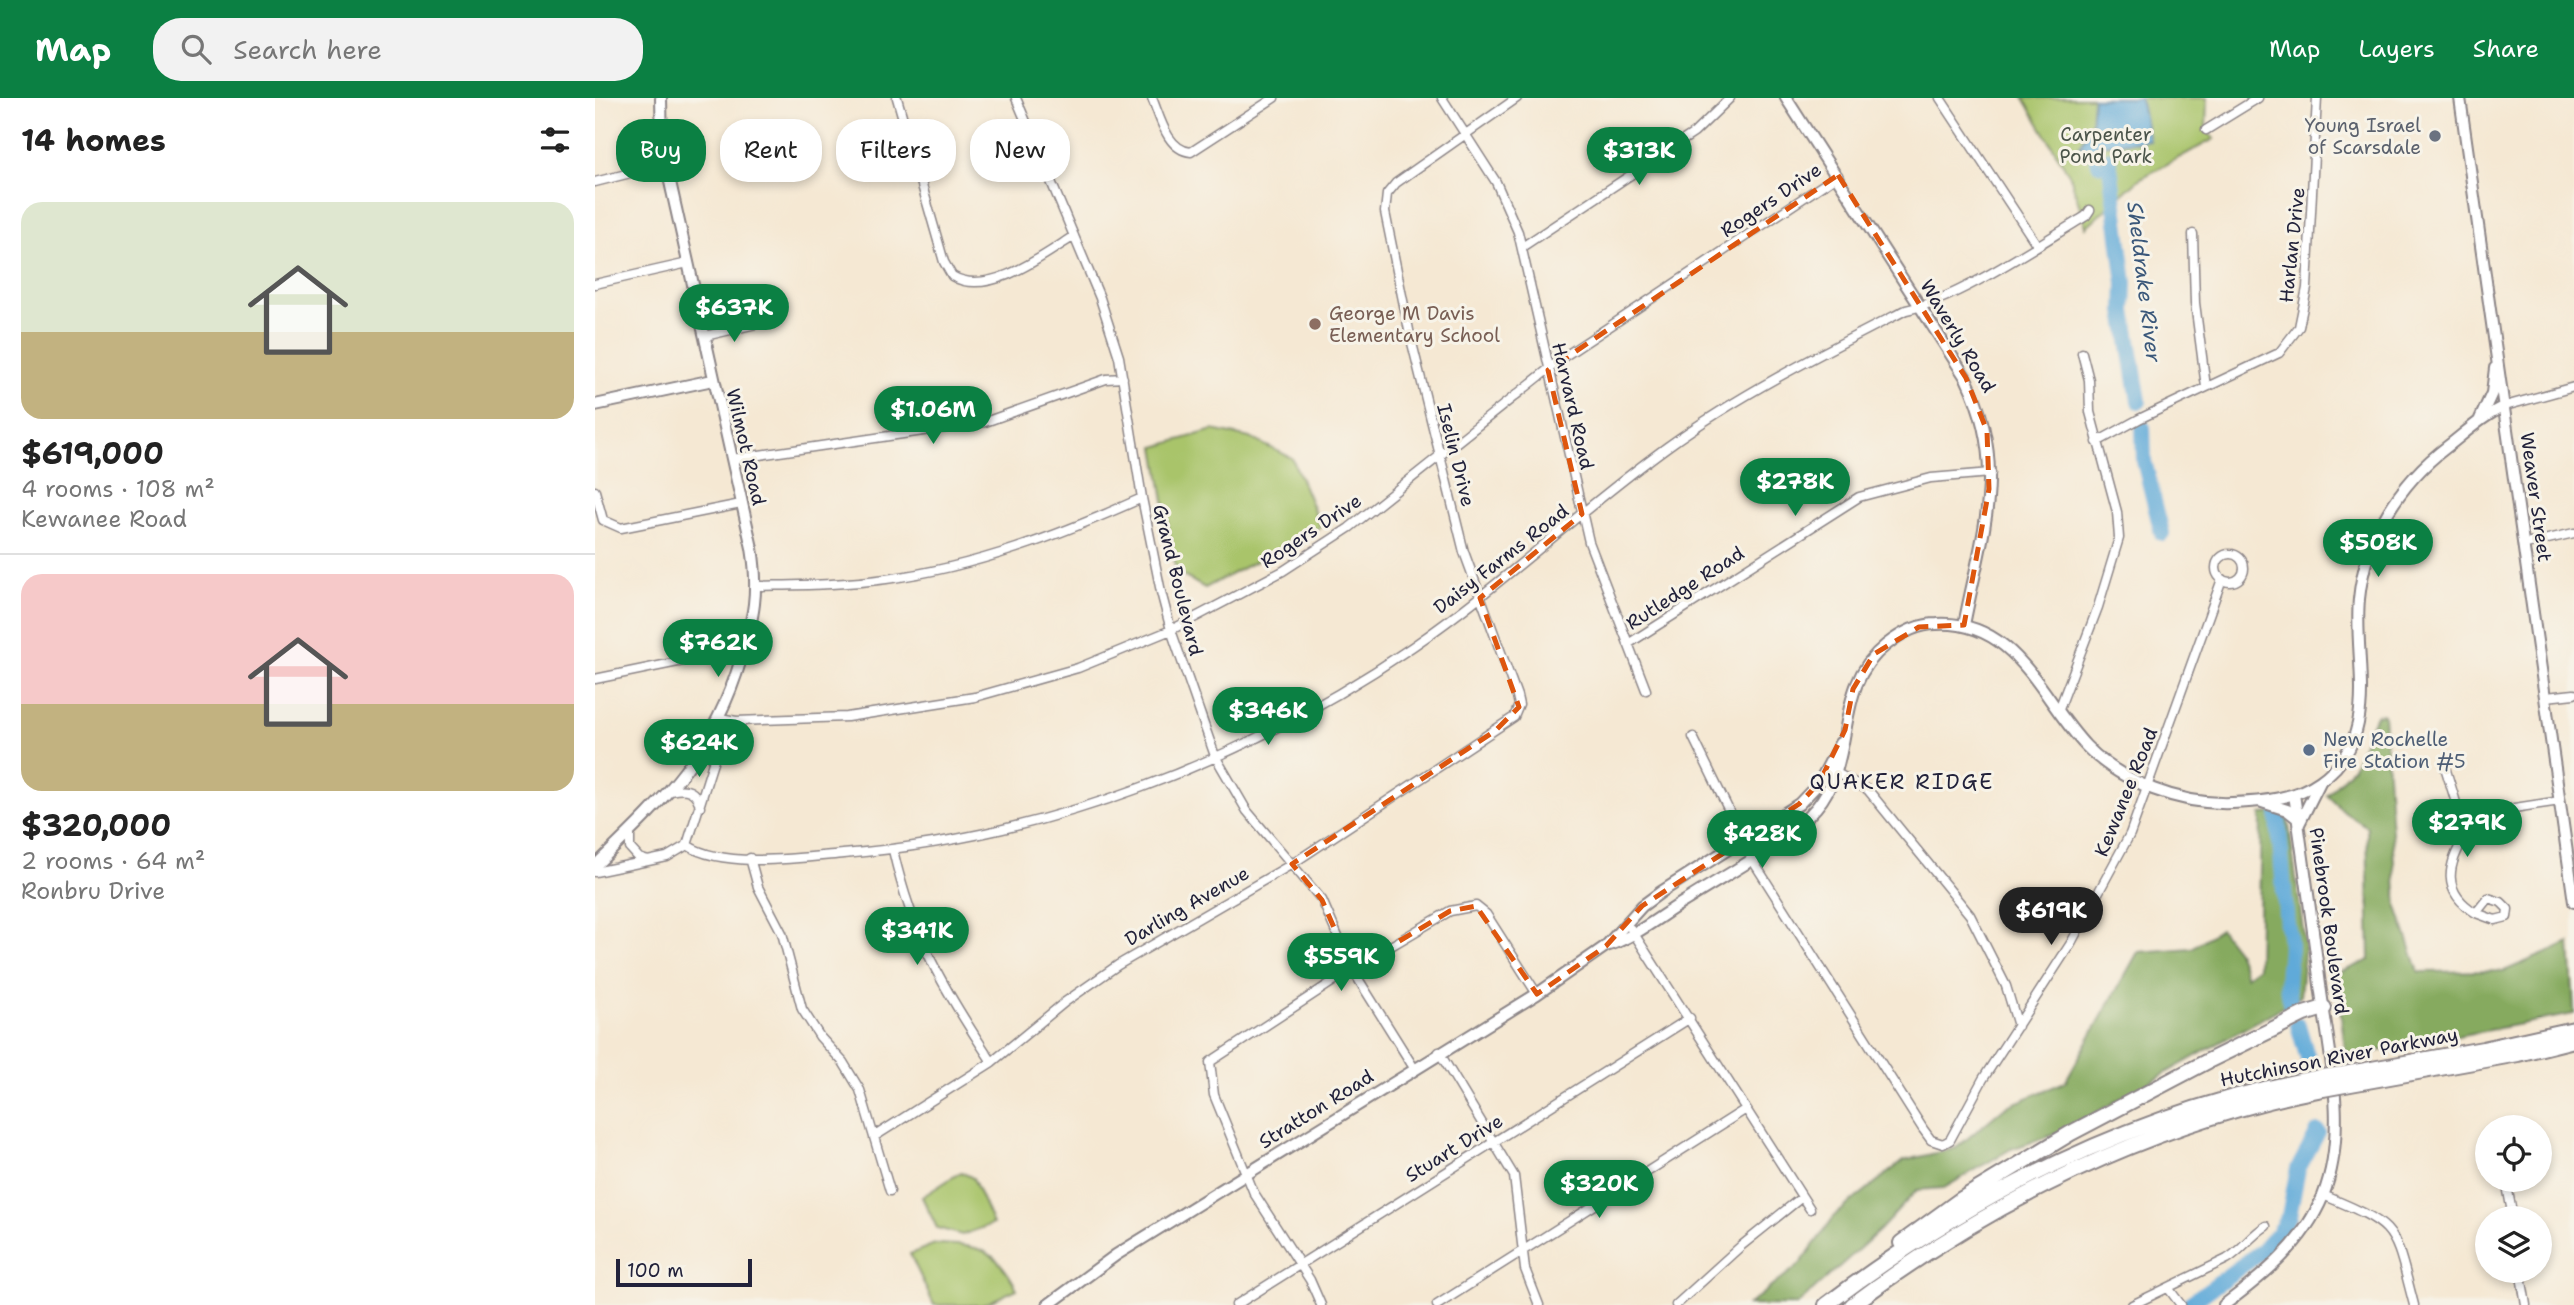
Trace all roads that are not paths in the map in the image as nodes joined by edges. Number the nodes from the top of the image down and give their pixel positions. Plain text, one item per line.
1 (661, 98) edge
2 (897, 98) edge
3 (1016, 98) edge
4 (1151, 98) edge
5 (1274, 98) edge
6 (1442, 98) edge
7 (1517, 98) edge
8 (1730, 98) edge
9 (1786, 98) edge
10 (1940, 98) edge
11 (2257, 98) edge
12 (2317, 98) edge
13 (2461, 98) edge
14 (660, 119) edge
15 (2206, 130) dead end
16 (1465, 133) junction
17 (1838, 175) junction
18 (616, 177) edge
19 (595, 182) edge
20 (670, 182) edge
21 (2090, 210) dead end
22 (2193, 234) dead end
23 (1074, 236) junction
24 (2038, 245) junction
25 (1522, 247) junction
26 (688, 263) junction
27 (595, 284) edge
28 (1921, 307) junction
29 (756, 324) dead end
30 (705, 336) junction
31 (2082, 353) dead end
32 (2497, 355) junction
33 (1548, 370) junction
34 (1123, 378) junction
35 (713, 380) junction
36 (2206, 387) junction
37 (2574, 387) edge
38 (595, 405) edge
39 (2505, 406) junction
40 (2477, 423) junction
41 (2097, 442) junction
42 (1440, 456) junction
43 (732, 459) junction
44 (1991, 473) junction
45 (595, 491) edge
46 (1142, 498) junction
47 (741, 504) junction
48 (1582, 514) junction
49 (2574, 533) edge
50 (2526, 544) junction
51 (2222, 579) dead end
52 (757, 586) junction
53 (1480, 598) junction
54 (1964, 625) junction
55 (1171, 630) junction
56 (1628, 644) junction
57 (742, 656) junction
58 (595, 679) edge
59 (1646, 690) dead end
60 (2574, 694) edge
61 (2546, 697) junction
62 (1518, 709) joint
63 (2058, 712) junction
64 (720, 718) junction
65 (1693, 737) dead end
66 (1215, 755) junction
67 (2445, 766) dead end
68 (1833, 771) junction
69 (2322, 780) junction
70 (2148, 786) junction
71 (671, 791) junction
72 (2294, 794) junction
73 (2260, 801) junction
74 (2560, 801) junction
75 (701, 810) junction
76 (2462, 816) junction
77 (2298, 822) junction
78 (631, 832) junction
79 (1743, 838) junction
80 (687, 845) junction
81 (893, 850) junction
82 (750, 858) junction
83 (1752, 858) junction
84 (649, 862) junction
85 (1292, 864) junction
86 (595, 866) edge
87 (595, 872) edge
88 (2574, 902) edge
89 (2476, 913) dead end
90 (1631, 929) junction
91 (1352, 969) junction
92 (1537, 994) junction
93 (2324, 1008) junction
94 (1690, 1018) junction
95 (2018, 1026) junction
96 (2574, 1028) edge
97 (2574, 1040) edge
98 (1439, 1052) junction
99 (992, 1062) junction
100 (1414, 1068) junction
101 (2344, 1079) junction
102 (2322, 1083) junction
103 (1746, 1109) junction
104 (875, 1136) junction
105 (1495, 1141) junction
106 (1245, 1174) junction
107 (890, 1191) dead end
108 (2323, 1195) junction
109 (1803, 1196) junction
110 (1810, 1209) dead end
111 (2266, 1226) dead end
112 (1523, 1251) junction
113 (1300, 1264) junction
114 (1870, 1272) junction
115 (2522, 1283) edge
116 (2169, 1289) junction
117 (1048, 1305) edge
118 (1236, 1305) edge
119 (1321, 1305) edge
120 (1437, 1305) edge
121 (1539, 1305) edge
122 (1676, 1305) edge
123 (1826, 1305) edge
124 (1852, 1305) edge
125 (2132, 1305) edge
126 (2180, 1305) edge
127 (2224, 1305) edge
128 (2414, 1305) edge
129 (2526, 1305) edge

1 - 14 street, Wilmot Road
2 - 23 street
3 - 23 street, Grand Boulevard
4 - 5 street
6 - 16 street, Harvard Road
7 - 16 street
8 - 25 street
9 - 17 street, Waverly Road
10 - 24 street
11 - 15 street
12 - 36 street, Harlan Drive
13 - 32 street, Weaver Street
16 - 25 street, Harvard Road
16 - 42 street, Iselin Drive
17 - 28 street, Waverly Road
17 - 33 street, Rogers Drive
18 - 19 street
20 - 26 street, Wilmot Road
21 - 24 street, Daisy Farms Road
22 - 36 street
23 - 34 street, Grand Boulevard
24 - 28 street, Daisy Farms Road
25 - 33 street, Harvard Road
26 - 27 street
26 - 30 street, Wilmot Road
28 - 44 street, Waverly Road
28 - 48 street, Daisy Farms Road
29 - 30 street
30 - 35 street, Wilmot Road
31 - 41 street
32 - 39 street, Weaver Street
32 - 40 street
33 - 42 street, Rogers Drive
33 - 48 street, Harvard Road
34 - 43 street
34 - 46 street, Grand Boulevard
35 - 38 street
35 - 43 street, Wilmot Road
36 - 41 street, Harlan Drive
37 - 39 street, Stratton Road
39 - 40 street, Stratton Road
39 - 50 street, Weaver Street
40 - 69 street, Stratton Road
41 - 63 street
42 - 53 street, Iselin Drive
42 - 55 street, Rogers Drive
43 - 47 street, Wilmot Road
44 - 54 street, Waverly Road
44 - 56 street, Rutledge Road
45 - 47 street
46 - 52 street
46 - 55 street, Grand Boulevard
47 - 52 street, Wilmot Road
48 - 53 street, Daisy Farms Road
48 - 56 street, Harvard Road
49 - 50 street
50 - 61 street, Weaver Street
51 - 70 street, Kewanee Road
52 - 57 street, Wilmot Road
53 - 62 street, Iselin Drive
53 - 66 street, Daisy Farms Road
54 - 63 street, Stratton Road
54 - 68 street, Stratton Road
55 - 64 street, Rogers Drive
55 - 66 street, Grand Boulevard
56 - 59 street, Harvard Road
57 - 58 street
57 - 64 street, Wilmot Road
60 - 61 street
61 - 74 street, Weaver Street
62 - 85 street, Darling Avenue
63 - 70 street, Stratton Road
64 - 71 street, Wilmot Road
64 - 75 street, Wilmot Road
65 - 79 street
66 - 81 street, Daisy Farms Road
66 - 85 street, Grand Boulevard
67 - 76 street
68 - 79 street, Stratton Road
68 - 83 street, Stratton Road
68 - 95 street
69 - 72 street, Stratton Road
69 - 77 street
70 - 73 street, Stratton Road
70 - 95 street, Kewanee Road
71 - 75 street
71 - 78 street, Wilmot Road
72 - 73 street, Stratton Road
72 - 77 street, Pinebrook Boulevard
73 - 77 street
74 - 76 street
74 - 88 street, Weaver Street
75 - 80 street, Wilmot Road
76 - 89 street
77 - 93 street, Pinebrook Boulevard
78 - 84 street
78 - 86 street, Wilmot Road
79 - 83 street
79 - 90 street, Stratton Road
80 - 82 street, Daisy Farms Road
80 - 84 street
81 - 82 street, Daisy Farms Road
81 - 99 street
82 - 104 street
83 - 90 street, Stratton Road
83 - 95 street, Kewanee Road
84 - 87 street
85 - 91 street, Grand Boulevard
85 - 99 street, Darling Avenue
90 - 92 street, Stratton Road
90 - 94 street
91 - 92 street
91 - 100 street, Grand Boulevard
91 - 106 street
92 - 98 street, Stratton Road
93 - 108 street, Pinebrook Boulevard
93 - 114 highway
94 - 103 street
94 - 105 street, Stuart Drive
96 - 101 highway, Hutchinson River Parkway
97 - 101 highway, Hutchinson River Parkway
98 - 100 street, Stratton Road
98 - 105 street
99 - 104 street, Darling Avenue
100 - 106 street, Stratton Road
101 - 102 highway, Hutchinson River Parkway, bridge
102 - 114 highway, Hutchinson River Parkway
102 - 124 highway, Hutchinson River Parkway
103 - 109 street
103 - 112 street
104 - 107 street
105 - 112 street
105 - 113 street, Stuart Drive
106 - 113 street
106 - 117 street, Stratton Road
108 - 127 street, Pinebrook Boulevard
108 - 128 street
109 - 110 street
109 - 122 street
111 - 116 street
112 - 120 street
112 - 121 street
113 - 118 street, Stuart Drive
113 - 119 street
114 - 123 highway, Hutchinson River Parkway
115 - 129 street
116 - 125 street
116 - 126 street

